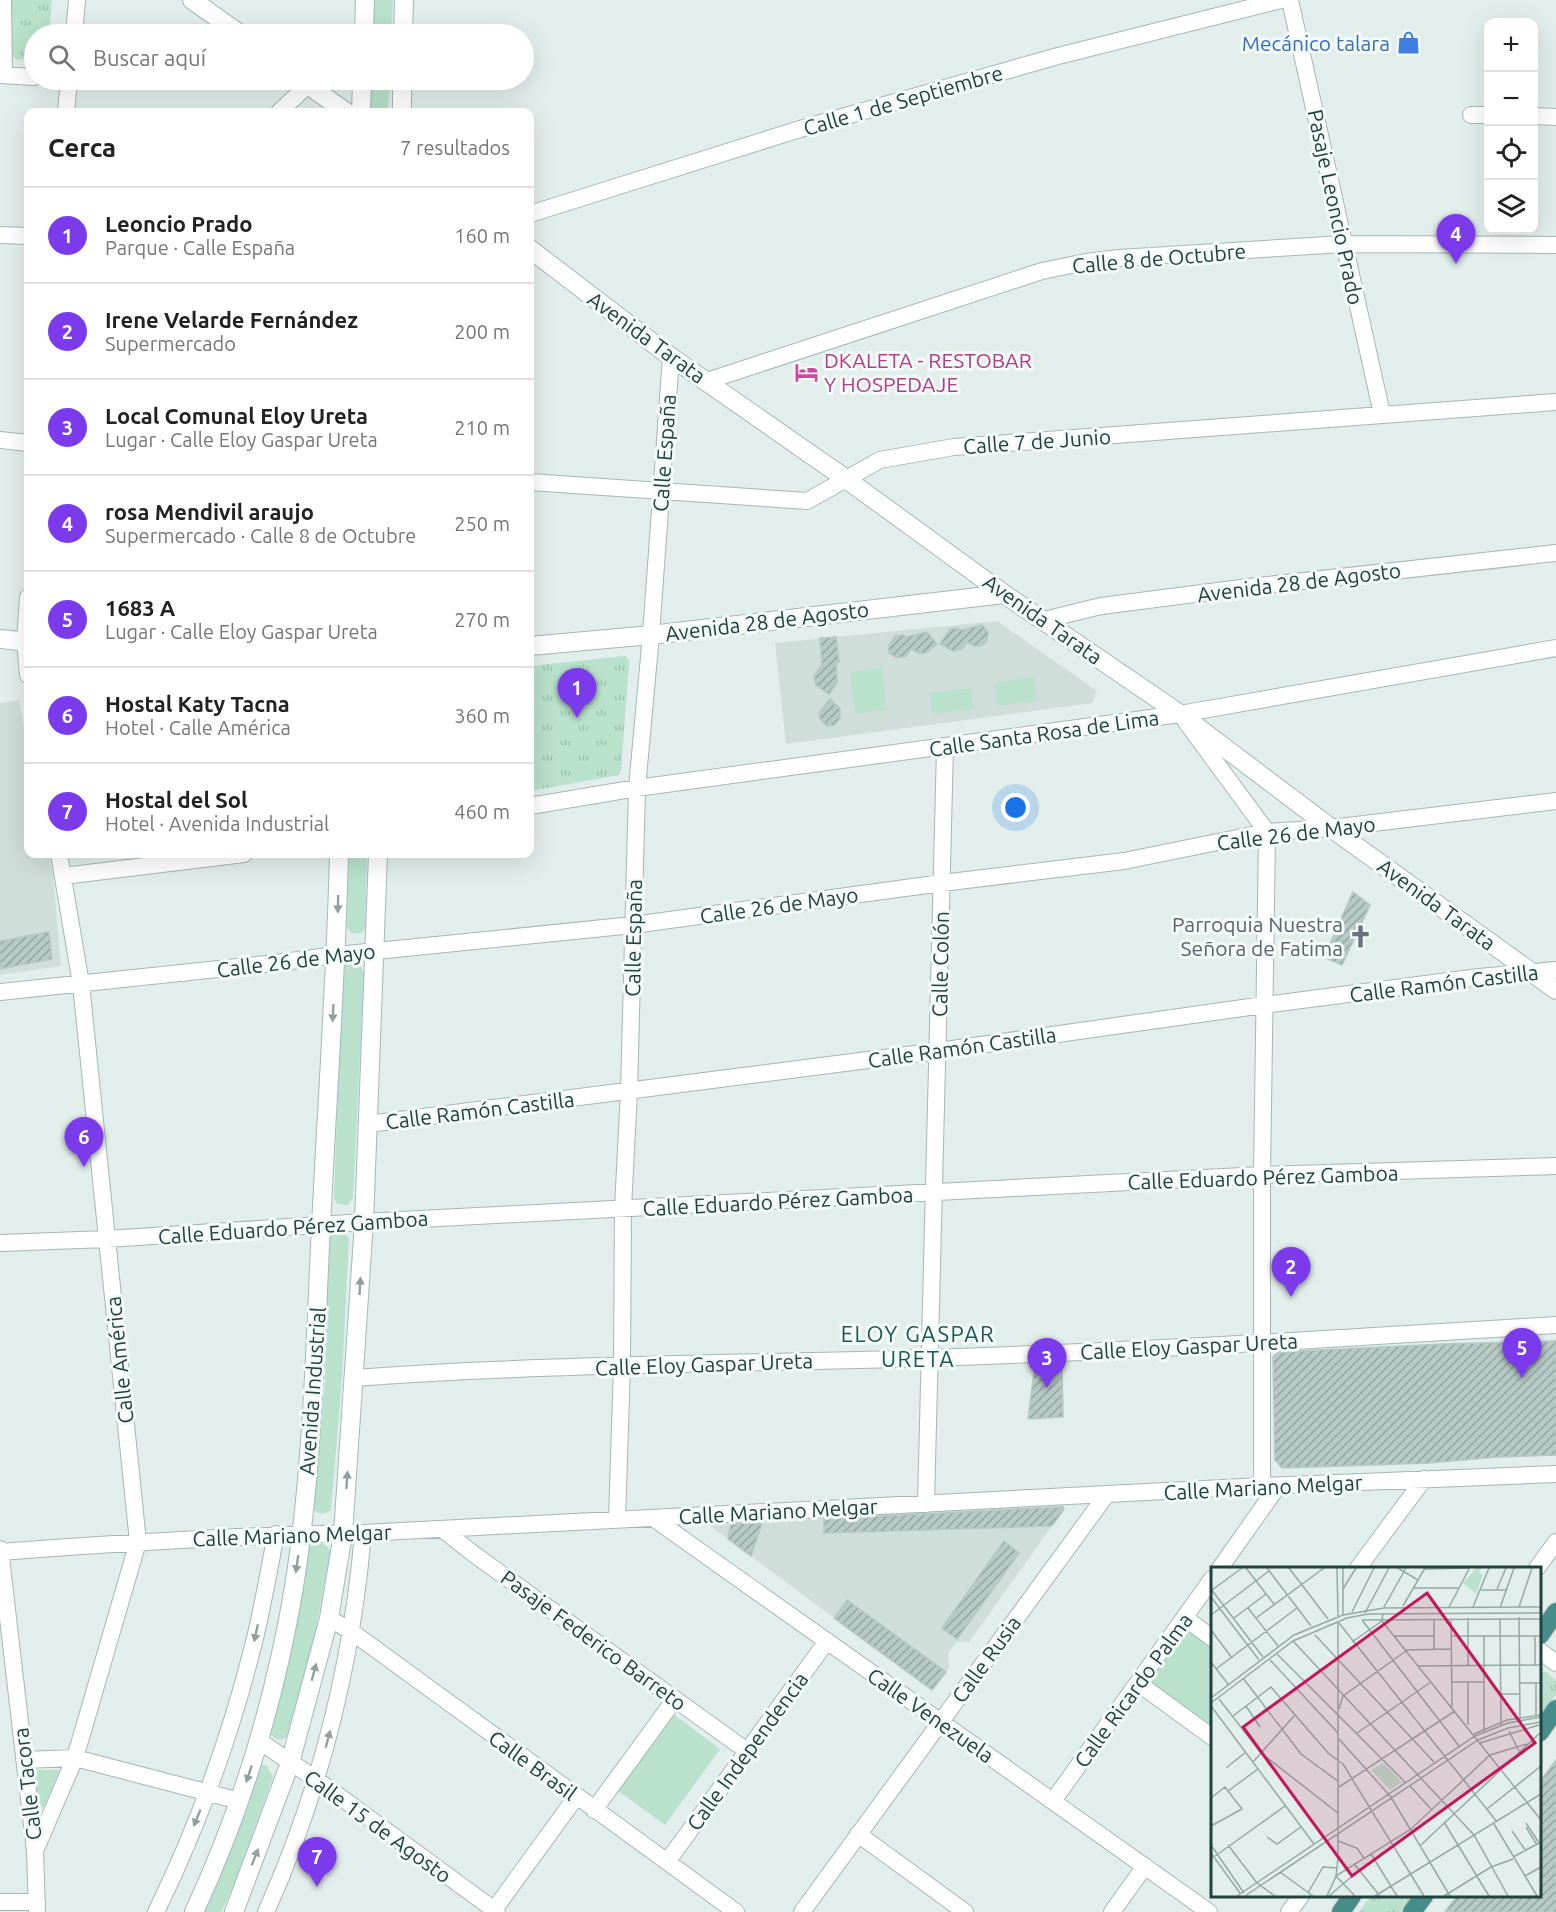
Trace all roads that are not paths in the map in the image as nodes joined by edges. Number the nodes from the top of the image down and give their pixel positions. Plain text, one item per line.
1 (3, 0) edge
2 (77, 0) edge
3 (192, 0) edge
4 (365, 0) edge
5 (404, 0) edge
6 (1281, 0) edge
7 (1290, 0) edge
8 (75, 24) edge
9 (226, 24) edge
10 (364, 24) edge
11 (403, 24) edge
12 (2, 75) edge
13 (24, 76) edge
14 (68, 90) edge
15 (298, 90) edge
16 (316, 90) edge
17 (362, 90) edge
18 (402, 90) edge
19 (66, 108) edge
20 (282, 108) edge
21 (341, 108) edge
22 (361, 108) edge
23 (402, 108) edge
24 (1471, 114) dead end
25 (1484, 115) edge
26 (1538, 116) edge
27 (1556, 117) edge
28 (534, 213) edge
29 (0, 235) edge
30 (24, 236) edge
31 (1343, 244) junction
32 (1556, 246) edge
33 (534, 252) edge
34 (671, 357) junction
35 (707, 381) junction
36 (1556, 402) edge
37 (1382, 414) junction
38 (0, 440) edge
39 (24, 442) edge
40 (846, 479) junction
41 (534, 482) edge
42 (660, 491) junction
43 (1556, 554) edge
44 (1004, 594) junction
45 (1044, 620) junction
46 (651, 634) junction
47 (0, 639) edge
48 (24, 642) edge
49 (534, 646) edge
50 (1556, 648) edge
51 (1180, 714) junction
52 (945, 747) junction
53 (637, 788) junction
54 (1556, 801) edge
55 (534, 805) edge
56 (1331, 828) junction
57 (1267, 832) junction
58 (60, 858) edge
59 (211, 858) edge
60 (339, 858) edge
61 (378, 858) edge
62 (63, 876) junction
63 (942, 883) junction
64 (633, 925) junction
65 (375, 951) junction
66 (337, 955) junction
67 (1556, 970) edge
68 (1530, 972) junction
69 (81, 984) junction
70 (1556, 990) edge
71 (0, 992) edge
72 (1264, 1005) junction
73 (938, 1051) junction
74 (629, 1091) junction
75 (369, 1125) junction
76 (1556, 1166) edge
77 (1262, 1175) junction
78 (934, 1193) junction
79 (623, 1208) junction
80 (364, 1222) junction
81 (321, 1224) junction
82 (107, 1239) junction
83 (0, 1243) edge
84 (1556, 1325) edge
85 (1262, 1343) junction
86 (929, 1358) junction
87 (622, 1365) junction
88 (354, 1378) junction
89 (1556, 1474) edge
90 (1424, 1479) junction
91 (1270, 1486) junction
92 (1107, 1494) junction
93 (926, 1504) junction
94 (653, 1518) junction
95 (617, 1520) junction
96 (442, 1528) junction
97 (363, 1533) junction
98 (276, 1534) junction
99 (301, 1534) junction
100 (343, 1534) junction
101 (138, 1542) junction
102 (1556, 1542) edge
103 (0, 1551) edge
104 (1221, 1567) edge
105 (1359, 1567) edge
106 (1538, 1567) edge
107 (1211, 1580) edge
108 (1556, 1612) edge
109 (329, 1618) junction
110 (1185, 1618) junction
111 (352, 1632) junction
112 (1541, 1632) edge
113 (1211, 1637) edge
114 (827, 1641) junction
115 (1541, 1652) edge
116 (1556, 1663) edge
117 (1138, 1683) junction
118 (675, 1699) junction
119 (1556, 1709) edge
120 (940, 1721) junction
121 (1541, 1729) edge
122 (1211, 1736) edge
123 (259, 1741) junction
124 (747, 1751) junction
125 (75, 1758) junction
126 (24, 1760) junction
127 (290, 1763) junction
128 (317, 1780) junction
129 (208, 1792) junction
130 (576, 1797) junction
131 (240, 1801) junction
132 (1053, 1801) junction
133 (594, 1810) junction
134 (858, 1834) junction
135 (34, 1851) junction
136 (667, 1862) junction
137 (1144, 1866) junction
138 (1300, 1897) edge
139 (1351, 1897) edge
140 (1423, 1897) edge
141 (0, 1902) edge
142 (37, 1907) edge
143 (495, 1911) edge
144 (156, 1912) edge
145 (194, 1912) edge
146 (234, 1912) edge
147 (266, 1912) edge
148 (736, 1912) edge
149 (802, 1912) edge
150 (965, 1912) edge
151 (1112, 1912) edge
152 (1209, 1912) edge
153 (1289, 1912) edge
154 (1341, 1912) edge
155 (1412, 1912) edge

1 - 12 street
2 - 8 street
3 - 9 main road
4 - 10 main road
5 - 11 main road
6 - 28 street, Calle 1 de Septiembre
7 - 31 street, Pasaje Leoncio Prado
12 - 13 street
14 - 19 street
15 - 20 street
16 - 21 main road
17 - 22 main road
18 - 23 main road
24 - 25 street
26 - 27 street
29 - 30 street
31 - 32 street, Calle 8 de Octubre
31 - 35 street, Calle 8 de Octubre
31 - 37 street, Pasaje Leoncio Prado
33 - 34 main road, Avenida Tarata
34 - 35 main road, Avenida Tarata
34 - 42 street, Calle España
35 - 40 main road, Avenida Tarata
36 - 37 street, Calle 7 de Junio
37 - 40 street, Calle 7 de Junio
38 - 39 street
40 - 42 street, Calle 7 de Junio
40 - 44 main road, Avenida Tarata
41 - 42 street, Calle 7 de Junio
42 - 46 street, Calle España
43 - 45 street, Avenida 28 de Agosto
44 - 45 main road, Avenida Tarata
44 - 46 main road, Avenida 28 de Agosto
45 - 51 main road, Avenida Tarata
46 - 49 main road, Avenida 28 de Agosto
46 - 53 street, Calle España
47 - 48 main road
50 - 51 street, Calle Santa Rosa de Lima
51 - 52 street, Calle Santa Rosa de Lima
51 - 56 main road, Avenida Tarata
51 - 57 street
52 - 53 street, Calle Santa Rosa de Lima
52 - 63 street, Calle Colón
53 - 55 street, Calle Santa Rosa de Lima
53 - 64 street, Calle España
54 - 56 street, Calle 26 de Mayo
56 - 57 street, Calle 26 de Mayo
56 - 68 main road, Avenida Tarata
57 - 63 street, Calle 26 de Mayo
57 - 72 street
58 - 62 street, Calle América
59 - 62 street
60 -> 66 main road, Avenida Industrial
61 - 65 main road, Avenida Industrial
62 - 69 street, Calle América
63 - 64 street, Calle 26 de Mayo
63 - 73 street, Calle Colón
64 - 65 street, Calle 26 de Mayo
64 - 74 street, Calle España
65 - 66 street, Calle 26 de Mayo
65 - 75 main road, Avenida Industrial
66 - 69 street, Calle 26 de Mayo
66 -> 81 main road, Avenida Industrial
67 - 68 street, Calle Ramón Castilla
68 - 70 main road, Avenida Tarata
68 - 72 street, Calle Ramón Castilla
69 - 71 street, Calle 26 de Mayo
69 - 82 street, Calle América
72 - 73 street, Calle Ramón Castilla
72 - 77 street
73 - 74 street, Calle Ramón Castilla
73 - 78 street, Calle Colón
74 - 75 street, Calle Ramón Castilla
74 - 79 street, Calle España
75 - 80 main road, Avenida Industrial
76 - 77 street, Calle Eduardo Pérez Gamboa
77 - 78 street, Calle Eduardo Pérez Gamboa
77 - 85 street
78 - 79 street, Calle Eduardo Pérez Gamboa
78 - 86 street, Calle Colón
79 - 80 street, Calle Eduardo Pérez Gamboa
79 - 87 street, Calle España
80 - 81 street, Calle Eduardo Pérez Gamboa
88 -> 80 main road, Avenida Industrial
81 - 82 street, Calle Eduardo Pérez Gamboa
81 - 99 main road, Avenida Industrial
82 - 83 street, Calle Eduardo Pérez Gamboa
82 - 101 street, Calle América
84 - 85 street, Calle Eloy Gaspar Ureta
85 - 86 street, Calle Eloy Gaspar Ureta
85 - 91 street
86 - 87 street, Calle Eloy Gaspar Ureta
86 - 93 street, Calle Colón
87 - 88 street, Calle Eloy Gaspar Ureta
87 - 95 street, Calle España
100 -> 88 main road, Avenida Industrial
89 - 90 street, Calle Mariano Melgar
90 - 91 street, Calle Mariano Melgar
90 - 105 street
91 - 92 street, Calle Mariano Melgar
91 - 104 street
92 - 93 street, Calle Mariano Melgar
92 - 120 street, Calle Rusia
93 - 94 street, Calle Mariano Melgar
94 - 95 street, Calle Mariano Melgar
94 - 114 street, Calle Venezuela
95 - 96 street, Calle Mariano Melgar
96 - 97 street, Calle Mariano Melgar
96 - 118 street, Pasaje Federico Barreto
97 - 100 street, Calle Mariano Melgar
97 - 111 street
98 - 99 street, Calle Mariano Melgar
98 - 101 street, Calle Mariano Melgar
98 -> 129 street
99 - 100 street, Calle Mariano Melgar
99 -> 123 main road, Avenida Industrial
100 - 109 main road, Avenida Industrial
101 - 103 street, Calle Mariano Melgar
101 - 125 street, Calle América
102 - 106 street
103 - 126 street, Calle Tacora
107 - 110 street, Calle Ricardo Palma
108 - 112 highway
109 - 111 street, Calle Brasil
127 -> 109 main road, Avenida Industrial
110 - 113 street
110 - 117 street, Calle Ricardo Palma
128 -> 111 street
111 - 130 street, Calle Brasil
114 - 120 street, Calle Venezuela
114 - 124 street, Calle Independencia
115 - 116 street
117 - 122 street
117 - 132 street, Calle Ricardo Palma
118 - 124 street, Pasaje Federico Barreto
118 - 133 street
119 - 121 highway
120 - 132 street, Calle Venezuela
120 - 134 street, Calle Rusia
123 - 127 street, Calle 15 de Agosto
123 -> 131 main road, Avenida Industrial
124 - 136 street, Calle Independencia
125 - 126 street
125 - 129 street
125 - 135 street, Calle América
126 - 135 street, Calle Tacora
127 - 128 street, Calle 15 de Agosto
146 -> 127 main road, Avenida Industrial
128 - 143 street, Calle 15 de Agosto
128 - 147 street
129 - 131 street
129 -> 144 street
130 - 133 street, Calle Brasil
130 - 143 street
131 - 145 main road, Avenida Industrial
132 - 137 street, Calle Venezuela
133 - 136 street, Calle Brasil
134 - 149 street, Calle Rusia
134 - 150 street
135 - 142 street, Calle Tacora
136 - 148 street, Calle Brasil
137 - 151 street
137 - 152 street, Calle Venezuela
138 - 153 street
139 - 154 highway
140 - 155 highway
141 - 142 street

